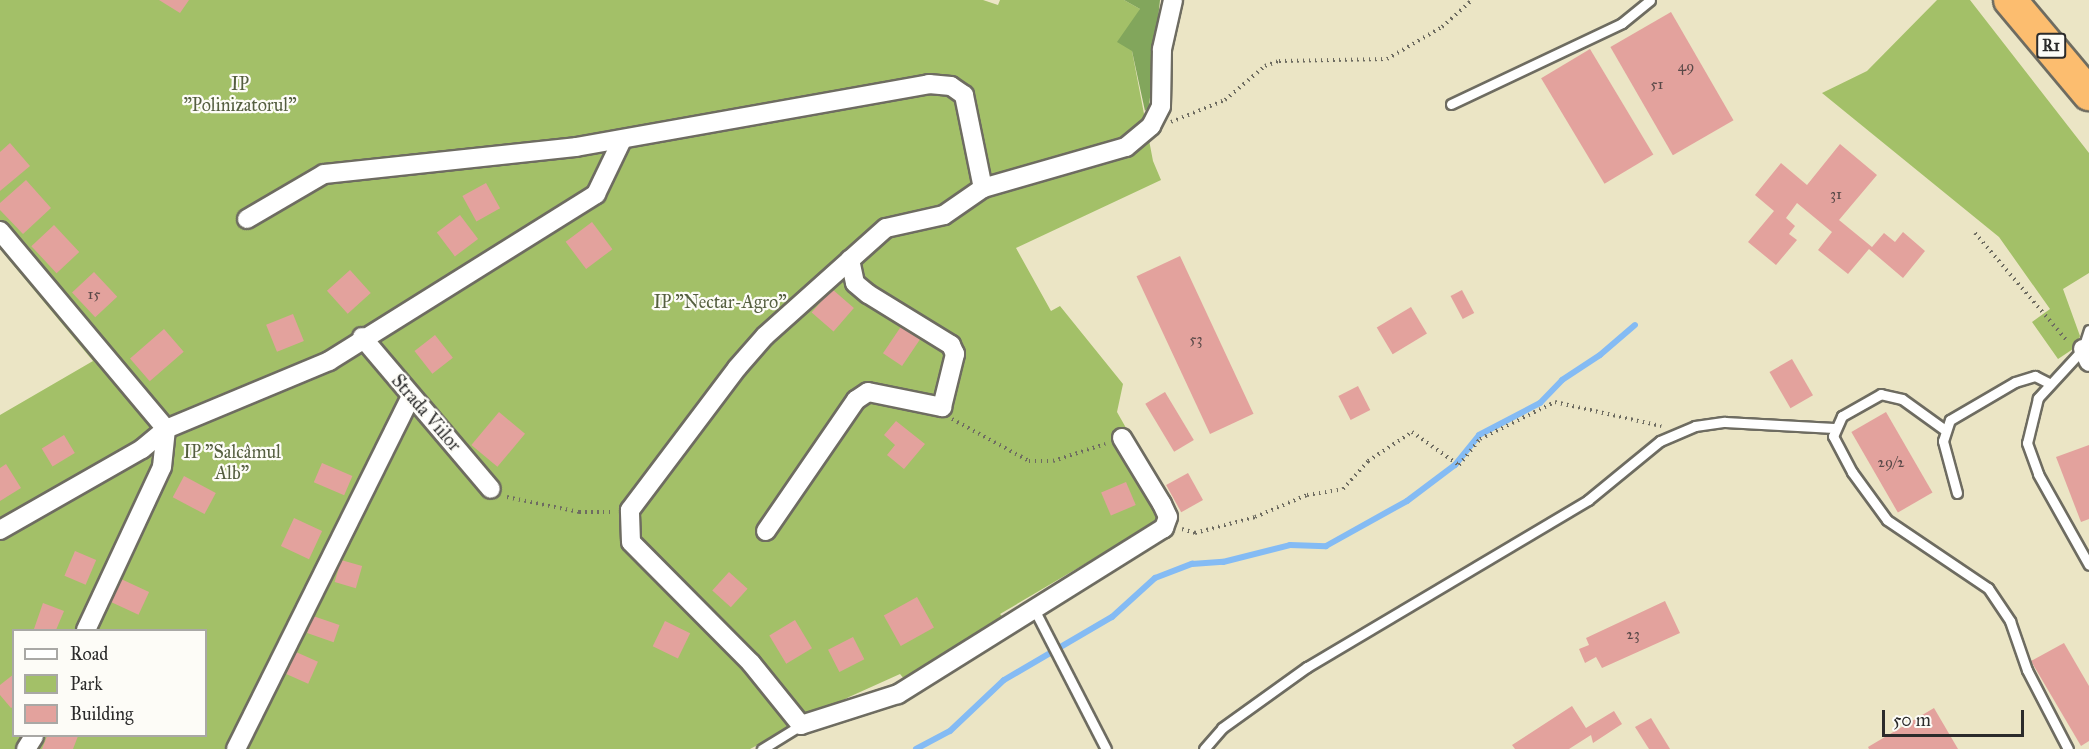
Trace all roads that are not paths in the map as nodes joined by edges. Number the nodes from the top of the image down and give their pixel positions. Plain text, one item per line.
1 (1173, 0) edge
2 (1650, 0) edge
3 (2010, 0) edge
4 (2089, 94) edge
5 (1451, 104) dead end
6 (622, 140) junction
7 (983, 188) junction
8 (247, 219) dead end
9 (0, 231) edge
10 (850, 260) junction
11 (2089, 330) edge
12 (362, 338) junction
13 (2084, 355) edge
14 (2049, 383) junction
15 (411, 396) junction
16 (1834, 428) junction
17 (166, 429) junction
18 (1945, 430) junction
19 (1122, 438) road end
20 (491, 489) road end
21 (1957, 493) dead end
22 (0, 530) edge
23 (766, 531) dead end
24 (2089, 566) edge
25 (1034, 609) junction
26 (86, 629) edge
27 (801, 725) junction
28 (236, 749) edge
29 (762, 749) edge
30 (1106, 749) edge
31 (1204, 749) edge
32 (2068, 749) edge

1 - 7 street
2 - 5 lane
3 - 4 highway, R1
6 - 7 street
6 - 8 street
6 - 12 street
7 - 10 street
9 - 17 street
10 - 23 street
10 - 27 street
11 - 13 lane
12 - 15 street, Strada Viilor
12 - 17 street
13 - 14 lane
14 - 18 lane
14 - 24 lane
15 - 20 street, Strada Viilor
15 - 28 street
16 - 18 lane
16 - 31 lane
16 - 32 lane
17 - 22 street
17 - 26 street
18 - 21 lane
19 - 25 street
25 - 27 street
25 - 30 lane
27 - 29 lane

